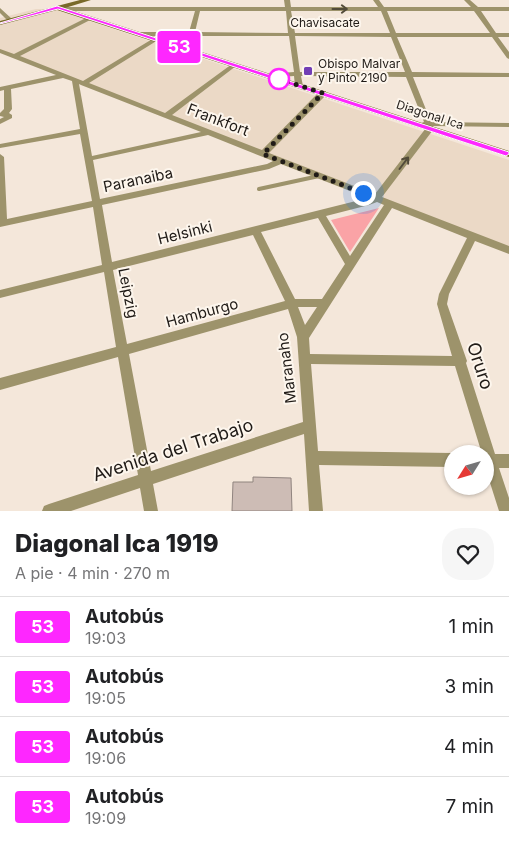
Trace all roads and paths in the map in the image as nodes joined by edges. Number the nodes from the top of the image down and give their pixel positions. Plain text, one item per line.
1 (88, 0) edge
2 (196, 0) edge
3 (287, 0) edge
4 (376, 0) edge
5 (467, 0) edge
6 (62, 6) edge
7 (107, 9) junction
8 (197, 9) junction
9 (289, 9) junction
10 (382, 9) junction
11 (475, 9) junction
12 (509, 9) edge
13 (0, 10) edge
14 (90, 18) junction
15 (10, 20) junction
16 (101, 21) junction
17 (0, 23) edge
18 (141, 34) junction
19 (192, 34) junction
20 (293, 34) junction
21 (394, 35) junction
22 (495, 35) junction
23 (509, 35) edge
24 (156, 39) junction
25 (188, 50) junction
26 (0, 51) edge
27 (14, 57) junction
28 (509, 57) edge
29 (234, 65) junction
30 (298, 74) junction
31 (408, 74) junction
32 (509, 75) edge
33 (64, 76) junction
34 (268, 76) junction
35 (79, 82) junction
36 (299, 86) junction
37 (4, 88) edge
38 (323, 93) junction
39 (3, 114) edge
40 (166, 116) junction
41 (0, 122) edge
42 (509, 124) edge
43 (429, 126) junction
44 (82, 131) junction
45 (209, 133) junction
46 (0, 146) edge
47 (263, 154) junction
48 (509, 154) edge
49 (0, 157) edge
50 (88, 159) junction
51 (280, 160) junction
52 (320, 176) junction
53 (259, 189) dead end
54 (378, 198) junction
55 (96, 203) junction
56 (390, 203) junction
57 (321, 215) junction
58 (1, 224) edge
59 (256, 231) junction
60 (473, 236) junction
61 (508, 248) edge
62 (350, 264) junction
63 (108, 267) junction
64 (0, 294) edge
65 (326, 303) junction
66 (292, 304) junction
67 (303, 337) junction
68 (123, 350) junction
69 (306, 359) junction
70 (460, 360) junction
71 (0, 384) edge
72 (310, 426) junction
73 (484, 445) edge
74 (313, 458) junction
75 (444, 460) edge
76 (494, 461) edge
77 (509, 461) edge
78 (145, 478) junction
79 (494, 478) edge
80 (49, 511) edge
81 (151, 511) edge
82 (316, 511) edge
83 (506, 511) edge

1 - 6 main road
2 - 8 street
3 - 9 street
4 - 10 street
5 - 11 street
6 - 7 street
6 - 14 main road, Diagonal Ica
6 - 15 main road
7 - 8 street
7 - 16 street
8 - 9 street
8 - 19 street
9 -> 10 street
9 - 20 street
10 - 11 street
10 - 21 street
11 - 12 street
11 - 22 street
13 - 15 street
14 - 16 main road, Diagonal Ica
14 - 27 street
15 - 17 main road
16 - 18 main road, Diagonal Ica
18 - 19 street, Chavisacate
18 - 24 main road, Diagonal Ica
19 - 20 street, Chavisacate
19 - 25 street
20 - 21 street, Chavisacate
20 - 30 street
21 - 22 street, Chavisacate
21 - 31 street
22 - 23 street, Chavisacate
22 - 28 street
24 - 25 main road, Diagonal Ica
24 - 35 street
25 - 29 main road, Diagonal Ica
26 - 27 street, Frankfort
27 - 33 street, Frankfort
29 - 34 main road, Diagonal Ica
29 - 40 street
30 - 31 street
30 - 34 street
30 - 36 street
31 - 32 street
31 - 43 street
33 - 35 street, Frankfort
33 - 37 street
34 - 36 main road, Diagonal Ica
35 - 40 street, Frankfort
35 - 44 street, Leipzig
36 - 38 main road, Diagonal Ica
37 - 39 street
38 - 43 main road, Diagonal Ica
38 - 47 street
39 - 41 street
40 - 45 street, Frankfort
42 - 43 street
43 - 48 main road, Diagonal Ica
54 -> 43 street
44 - 46 street
44 - 50 street, Leipzig
45 - 47 street, Frankfort
45 - 50 street
47 - 51 street, Frankfort
49 - 58 street
50 - 55 street, Leipzig
51 - 52 street, Frankfort
51 - 55 street, Paranaiba
52 - 53 lane
52 - 54 street, Frankfort
54 - 56 street, Frankfort
54 - 57 street, Helsinki
55 - 58 street, Paranaiba
55 - 63 street, Leipzig
56 - 60 street, Frankfort
56 - 62 street
57 - 59 street, Helsinki
57 - 62 street
59 - 63 street, Helsinki
59 - 66 street, Maranaho
60 - 61 street, Frankfort
60 - 70 street, Oruro
62 - 65 street
63 - 64 street, Helsinki
63 - 68 street, Leipzig
65 - 66 street, Hamburgo
65 - 67 street
66 - 67 street, Maranaho
66 - 68 street, Hamburgo
67 - 69 street, Maranaho
68 - 71 street, Hamburgo
68 - 78 street, Leipzig
69 - 70 street
69 - 72 street, Maranaho
70 - 73 street, Oruro
72 - 74 street, Maranaho
72 - 78 street, Avenida del Trabajo
74 - 75 street
74 - 82 street, Maranaho
76 - 77 street
78 - 80 street, Avenida del Trabajo
78 - 81 street, Leipzig
79 - 83 street, Oruro

